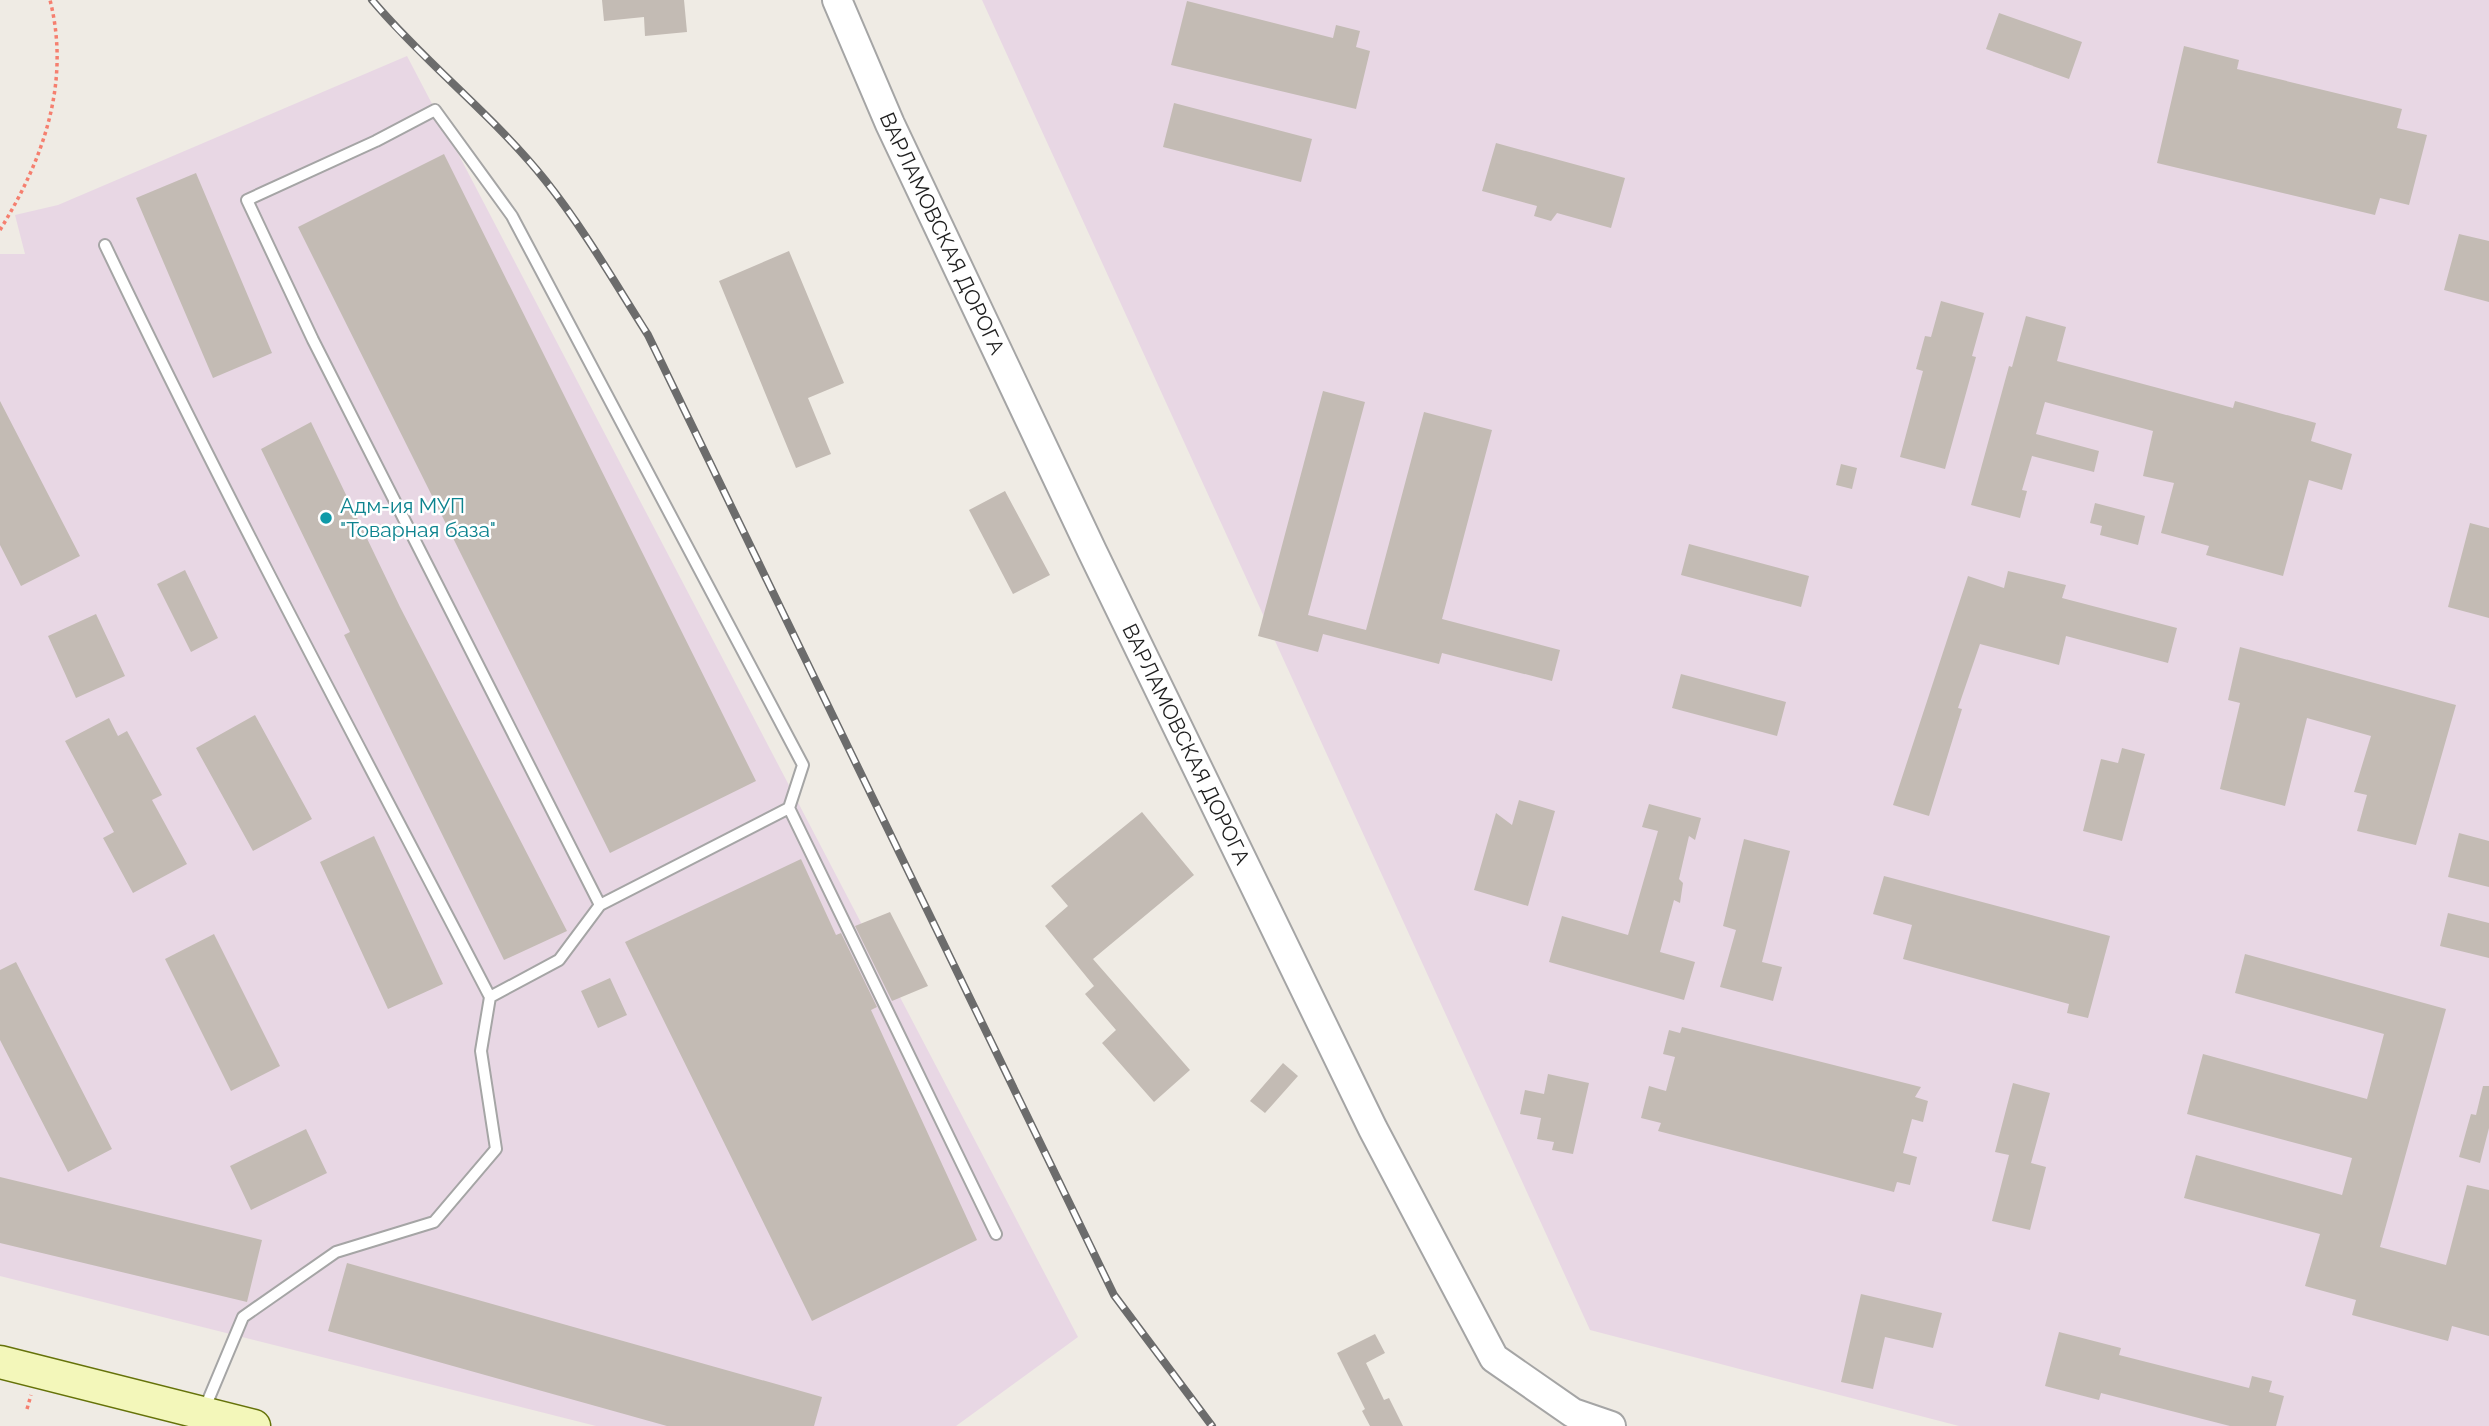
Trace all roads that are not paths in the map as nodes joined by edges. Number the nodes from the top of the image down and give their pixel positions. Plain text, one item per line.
1 (837, 0) edge
2 (105, 245) dead end
3 (789, 808) junction
4 (600, 905) junction
5 (490, 998) junction
6 (996, 1234) dead end
7 (0, 1362) edge
8 (202, 1412) junction
9 (254, 1426) edge
10 (1611, 1426) edge

1 - 10 street, ВАРЛАМОВСКАЯ ДОРОГА
2 - 5 lane
3 - 4 lane
3 - 4 lane
3 - 6 lane
4 - 5 lane
5 - 8 lane
7 - 8 main road
8 - 9 main road

